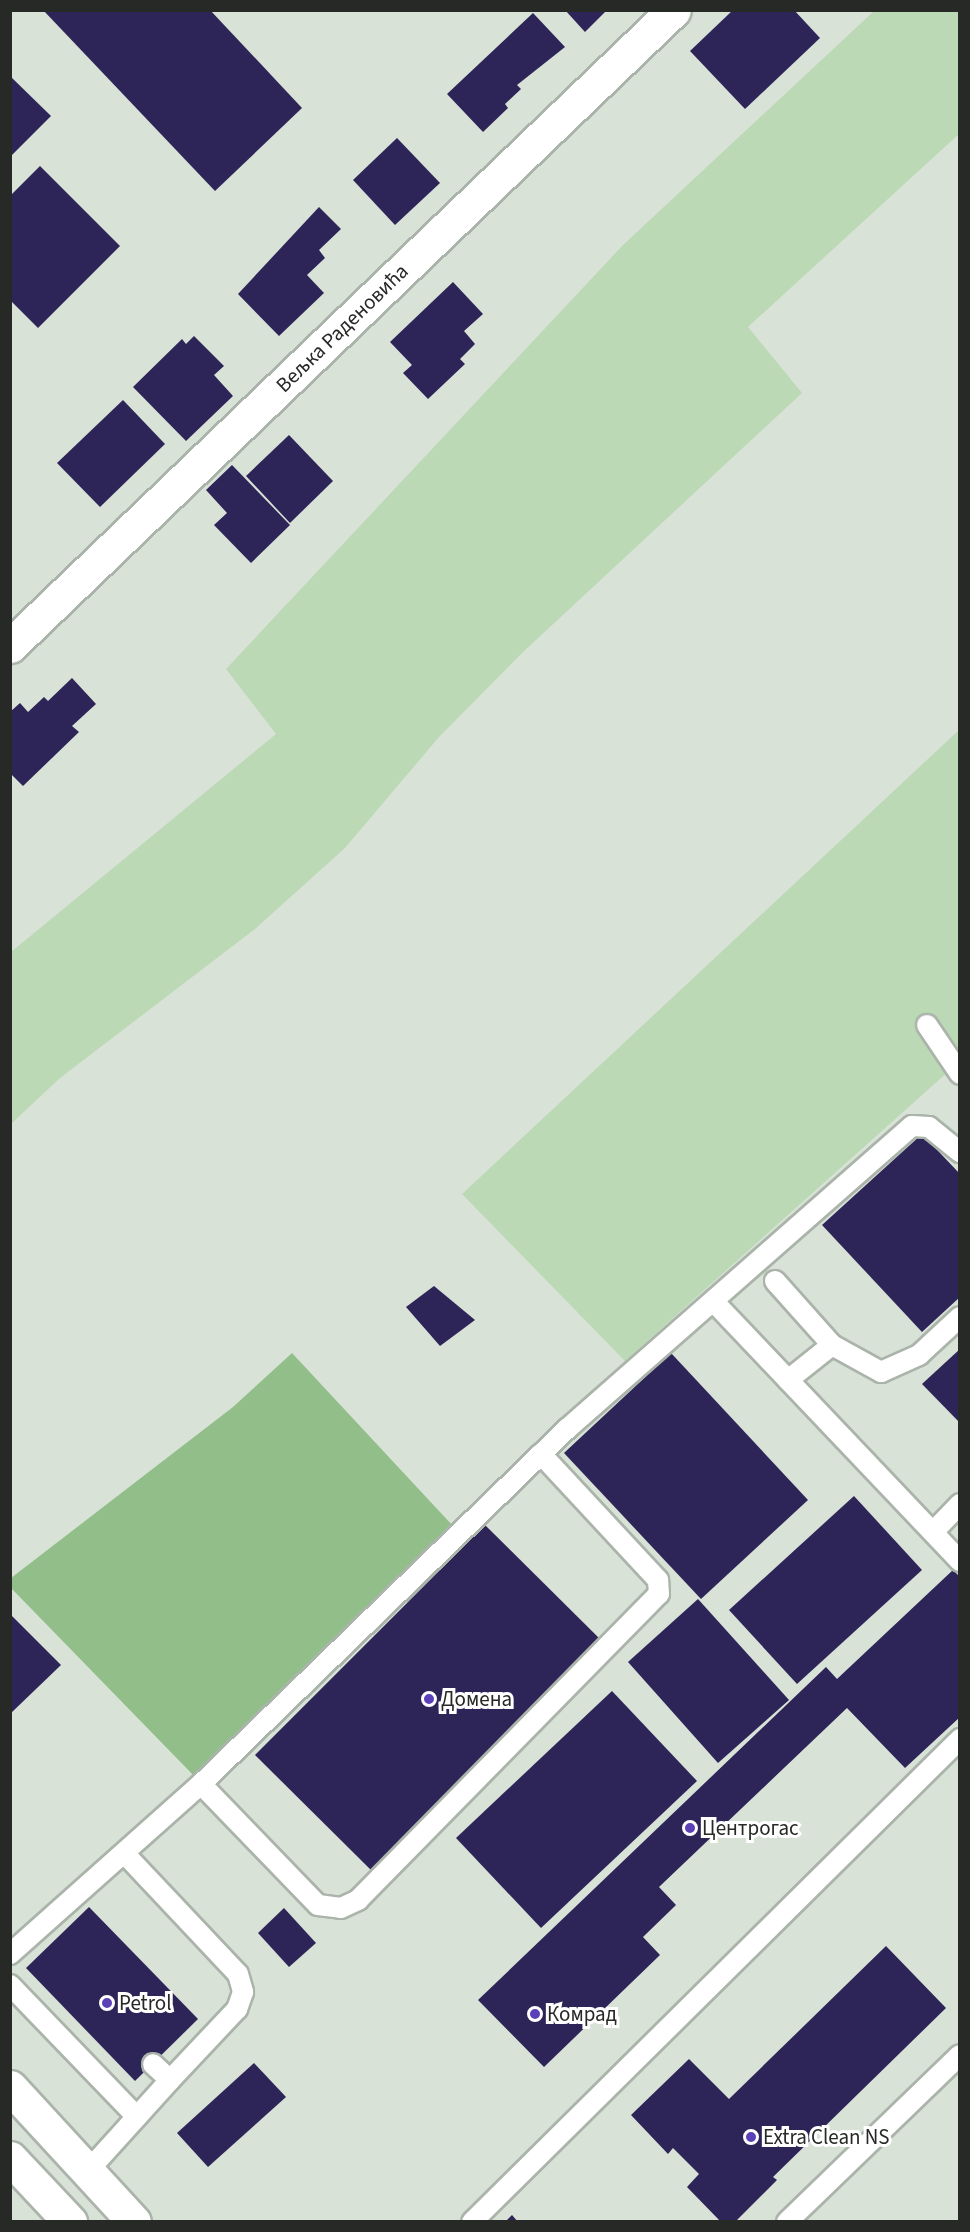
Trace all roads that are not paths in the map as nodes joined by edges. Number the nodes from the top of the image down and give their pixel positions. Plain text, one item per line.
1 (674, 10) edge
2 (10, 646) edge
3 (927, 1025) dead end
4 (960, 1074) edge
5 (960, 1152) edge
6 (775, 1281) dead end
7 (715, 1304) junction
8 (960, 1317) edge
9 (832, 1345) junction
10 (788, 1380) junction
11 (541, 1454) junction
12 (960, 1504) edge
13 (933, 1532) junction
14 (960, 1561) edge
15 (960, 1739) edge
16 (201, 1784) junction
17 (124, 1852) junction
18 (10, 1954) edge
19 (10, 1985) edge
20 (960, 2055) edge
21 (153, 2064) dead end
22 (170, 2080) junction
23 (10, 2087) edge
24 (137, 2117) junction
25 (10, 2158) edge
26 (87, 2172) junction
27 (70, 2222) edge
28 (134, 2222) edge
29 (472, 2222) edge
30 (787, 2222) edge

1 - 2 street, Вељка Раденовића
3 - 4 lane
5 - 7 lane
6 - 9 lane
7 - 10 lane
7 - 11 lane
8 - 9 lane
9 - 10 lane
10 - 13 lane
11 - 16 lane
11 - 16 lane
12 - 13 lane
13 - 14 lane
15 - 29 lane
16 - 17 lane
17 - 18 lane
17 - 22 lane
19 - 24 lane
20 - 30 lane
21 - 22 lane
22 - 24 lane
23 - 26 street
24 - 26 lane
25 - 27 street
26 - 28 street

